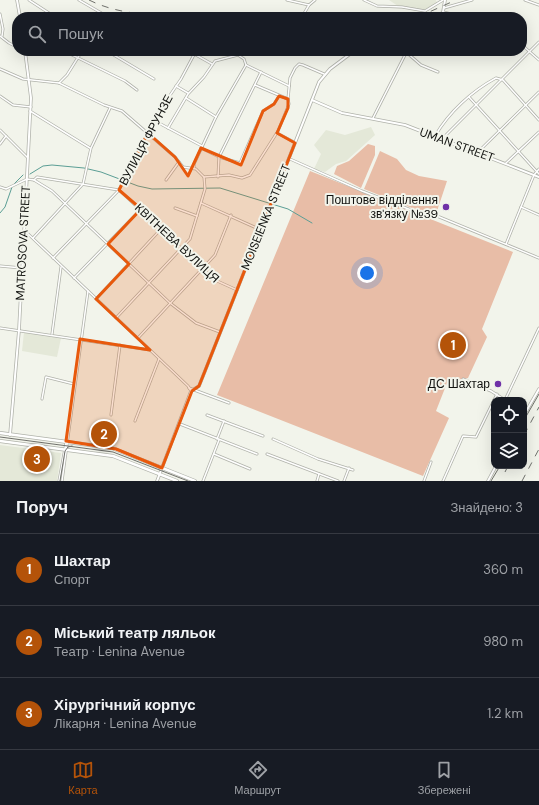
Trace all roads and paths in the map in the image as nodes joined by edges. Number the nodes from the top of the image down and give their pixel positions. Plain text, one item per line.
1 (17, 0) edge
2 (29, 0) edge
3 (79, 0) edge
4 (287, 0) edge
5 (315, 0) edge
6 (364, 0) edge
7 (444, 0) edge
8 (472, 0) edge
9 (525, 0) edge
10 (539, 4) edge
11 (309, 5) junction
12 (444, 8) junction
13 (19, 12) edge
14 (47, 12) edge
15 (100, 12) edge
16 (305, 12) edge
17 (442, 12) edge
18 (0, 14) edge
19 (1, 36) edge
20 (539, 42) edge
21 (12, 45) edge
22 (527, 49) edge
23 (530, 52) junction
24 (527, 55) edge
25 (26, 56) edge
26 (73, 56) edge
27 (80, 56) edge
28 (115, 56) edge
29 (195, 56) edge
30 (199, 56) edge
31 (234, 56) edge
32 (240, 56) edge
33 (347, 56) edge
34 (404, 56) edge
35 (410, 56) edge
36 (526, 56) edge
37 (78, 59) junction
38 (539, 60) edge
39 (212, 64) junction
40 (246, 65) junction
41 (0, 69) edge
42 (261, 72) junction
43 (438, 72) dead end
44 (324, 74) junction
45 (30, 79) junction
46 (154, 79) dead end
47 (503, 80) junction
48 (59, 84) junction
49 (255, 85) junction
50 (176, 86) junction
51 (289, 86) junction
52 (137, 90) dead end
53 (539, 92) edge
54 (188, 94) junction
55 (0, 96) edge
56 (279, 96) junction
57 (469, 97) junction
58 (186, 98) junction
59 (288, 99) junction
60 (312, 100) junction
61 (476, 105) junction
62 (526, 105) junction
63 (31, 107) junction
64 (110, 108) junction
65 (30, 111) junction
66 (216, 117) junction
67 (373, 118) junction
68 (539, 120) edge
69 (155, 121) junction
70 (168, 128) junction
71 (0, 130) edge
72 (500, 131) junction
73 (539, 132) edge
74 (148, 133) junction
75 (277, 133) junction
76 (6, 136) junction
77 (435, 136) junction
78 (442, 139) junction
79 (296, 143) junction
80 (0, 144) edge
81 (202, 147) junction
82 (91, 148) junction
83 (519, 151) junction
84 (478, 152) junction
85 (28, 157) junction
86 (219, 157) junction
87 (290, 159) junction
88 (179, 162) junction
89 (506, 163) junction
90 (194, 168) junction
91 (538, 170) edge
92 (534, 175) junction
93 (539, 175) edge
94 (204, 177) junction
95 (218, 177) junction
96 (27, 179) junction
97 (34, 180) junction
98 (166, 180) dead end
99 (83, 184) junction
100 (0, 187) edge
101 (119, 190) junction
102 (201, 203) junction
103 (66, 204) junction
104 (521, 207) junction
105 (175, 208) dead end
106 (141, 209) junction
107 (539, 215) edge
108 (198, 216) junction
109 (231, 216) junction
110 (87, 223) junction
111 (162, 229) junction
112 (24, 230) junction
113 (261, 230) junction
114 (33, 238) junction
115 (108, 244) junction
116 (506, 244) junction
117 (182, 248) junction
118 (53, 258) junction
119 (539, 258) edge
120 (129, 264) junction
121 (0, 266) edge
122 (62, 266) junction
123 (22, 268) junction
124 (202, 268) junction
125 (74, 278) junction
126 (150, 282) junction
127 (237, 290) junction
128 (88, 291) junction
129 (96, 299) junction
130 (170, 303) junction
131 (116, 318) junction
132 (0, 328) edge
133 (539, 328) edge
134 (19, 330) junction
135 (220, 332) junction
136 (52, 334) junction
137 (137, 338) junction
138 (80, 339) junction
139 (144, 344) junction
140 (120, 345) junction
141 (141, 348) junction
142 (150, 350) junction
143 (160, 359) junction
144 (463, 378) dead end
145 (74, 384) junction
146 (190, 388) junction
147 (539, 389) edge
148 (194, 390) junction
149 (191, 391) junction
150 (497, 394) junction
151 (501, 397) edge
152 (506, 397) edge
153 (42, 399) dead end
154 (229, 403) dead end
155 (527, 409) edge
156 (206, 414) dead end
157 (111, 415) dead end
158 (135, 421) dead end
159 (224, 421) junction
160 (180, 424) junction
161 (0, 433) edge
162 (10, 435) junction
163 (263, 436) dead end
164 (218, 439) junction
165 (273, 439) dead end
166 (0, 441) edge
167 (66, 441) junction
168 (66, 450) junction
169 (214, 454) junction
170 (257, 454) dead end
171 (267, 454) dead end
172 (431, 462) dead end
173 (162, 468) junction
174 (349, 468) junction
175 (250, 469) dead end
176 (494, 469) edge
177 (353, 470) dead end
178 (160, 474) junction
179 (320, 474) junction
180 (59, 481) edge
181 (62, 481) edge
182 (158, 481) edge
183 (177, 481) edge
184 (195, 481) edge
185 (203, 481) edge
186 (317, 481) edge
187 (338, 481) edge
188 (344, 481) edge
189 (424, 481) edge
190 (443, 481) edge
191 (488, 481) edge

1 - 13 street
2 - 14 street
3 - 15 street
4 - 11 street
5 - 11 street
6 - 7 street
7 - 12 street
8 - 12 street
9 - 10 street
11 - 16 street
12 - 17 street
18 - 19 street
19 - 21 street
20 - 23 street
22 - 23 street
23 - 24 street
23 - 38 street
25 - 45 street, MATROSOVA STREET
26 - 37 street
27 - 37 street
28 - 46 street
29 - 50 street, ВУЛИЦЯ ФРУНЗЕ
30 - 39 street
31 - 39 street
32 - 40 street
33 - 44 street, MOISEIENKA STREET
34 - 67 street
35 - 43 street
36 - 47 street
37 - 48 street
37 - 52 street
39 - 54 street
40 - 42 street
40 - 66 street
41 - 45 street
42 - 49 street
42 - 51 street
44 - 51 street
44 - 60 street, MOISEIENKA STREET
45 - 48 street
45 - 63 street, MATROSOVA STREET
47 - 57 street
47 - 61 street
47 - 62 street
48 - 64 street
49 - 56 street
49 - 86 street
50 - 54 street
50 - 69 street, ВУЛИЦЯ ФРУНЗЕ
51 - 59 street
53 - 62 street
54 - 58 street
55 - 63 street
56 - 59 street
56 - 86 street
57 - 61 street
57 - 77 street
58 - 66 street
58 - 70 street
59 - 75 street
60 - 67 street, UMAN STREET
60 - 79 street, MOISEIENKA STREET
61 - 72 street
61 - 78 street
62 - 68 street
62 - 72 street
63 - 65 street, MATROSOVA STREET
64 - 74 street
64 - 82 street
65 - 82 street
65 - 85 street, MATROSOVA STREET
66 - 81 street
67 - 77 street, UMAN STREET
69 - 70 street
69 - 74 street, ВУЛИЦЯ ФРУНЗЕ
70 - 81 street
71 - 76 street
72 - 83 street
72 - 84 street
73 - 83 street
74 - 88 street
74 - 101 street, ВУЛИЦЯ ФРУНЗЕ
75 - 79 street
75 - 95 street
76 - 80 street
76 - 85 street
77 - 78 street, UMAN STREET
78 - 84 street, UMAN STREET
79 - 87 street, MOISEIENKA STREET
81 - 86 street
81 - 90 street
82 - 99 street
83 - 89 street
83 - 91 street
84 - 89 street, UMAN STREET
85 - 96 street, MATROSOVA STREET
86 - 95 street
87 - 113 street, MOISEIENKA STREET
87 - 116 street
88 - 90 street
88 - 98 street
89 - 92 street, UMAN STREET
90 - 94 street
91 - 92 street
91 - 93 street
92 - 93 street, UMAN STREET
92 - 104 street
94 - 95 street
94 - 102 street
96 - 97 street
96 - 100 street
96 - 112 street, MATROSOVA STREET
97 - 99 street
97 - 103 street
99 - 101 street
99 - 103 street
101 - 106 street, КВІТНЕВА ВУЛИЦЯ
101 - 110 street, ВУЛИЦЯ ФРУНЗЕ
102 - 108 street
102 - 109 street
103 - 110 street
103 - 114 street
104 - 107 street
104 - 116 street
105 - 108 street
106 - 111 street, КВІТНЕВА ВУЛИЦЯ
106 - 115 street
108 - 117 street
109 - 113 street
109 - 124 street
110 - 115 street
110 - 118 street, ВУЛИЦЯ ФРУНЗЕ
111 - 117 street, КВІТНЕВА ВУЛИЦЯ
111 - 120 street
112 - 114 street
112 - 123 street, MATROSOVA STREET
113 - 127 street, MOISEIENKA STREET
114 - 118 street
115 - 120 street
115 - 125 street
116 - 119 street
117 - 124 street, КВІТНЕВА ВУЛИЦЯ
117 - 126 street
118 - 122 street
120 - 126 street
120 - 129 street
121 - 123 street
122 - 125 street
122 - 136 street
123 - 134 street, MATROSOVA STREET
124 - 127 street, КВІТНЕВА ВУЛИЦЯ
124 - 130 street
125 - 128 street
126 - 130 street
126 - 131 street
127 - 135 street, MOISEIENKA STREET
128 - 129 street
128 - 138 street
129 - 131 street
130 - 135 street
130 - 137 street
131 - 137 street
132 - 134 street
133 - 152 street
134 - 136 street
134 - 162 street, MATROSOVA STREET
135 - 148 street, MOISEIENKA STREET
136 - 138 street
137 - 139 street
138 - 140 street
138 - 145 street
139 - 141 street
139 - 142 street
140 - 141 street
140 - 157 street
141 - 142 street
142 - 143 street
143 - 146 street
143 - 158 street
144 - 150 street
145 - 153 street
145 - 167 street
146 - 148 street
146 - 149 street
147 - 155 street
148 - 149 street
148 - 154 street
149 - 160 street
150 - 151 street
150 - 190 street
156 - 159 street
159 - 163 street
159 - 164 street
160 - 164 street
160 - 173 street
161 - 162 main road
162 - 167 main road
164 - 169 street
164 - 170 street
165 - 174 street
166 - 168 main road
167 - 168 street
167 - 173 main road
168 - 178 main road
168 - 180 street
168 - 181 street
169 - 175 street
169 - 185 street
171 - 179 street
172 - 189 street
173 - 178 street
173 - 184 main road
174 - 177 street
174 - 188 street
176 - 191 street
178 - 182 street
178 - 183 main road
179 - 186 street
179 - 187 street

